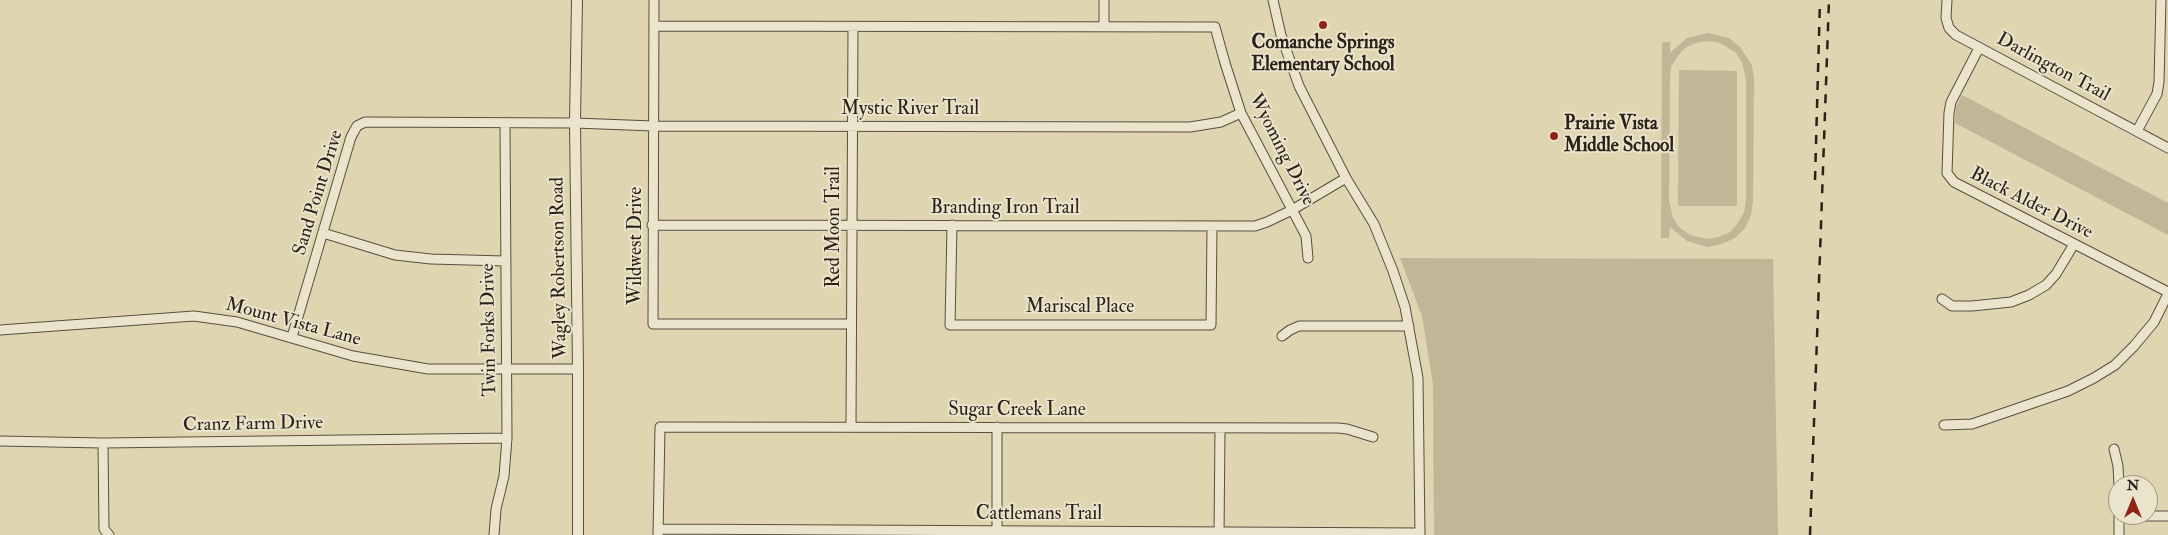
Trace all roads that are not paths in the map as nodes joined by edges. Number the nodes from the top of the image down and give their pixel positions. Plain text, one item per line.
1 (577, 0) edge
2 (654, 0) edge
3 (1104, 0) edge
4 (1273, 0) edge
5 (1947, 0) edge
6 (2161, 0) edge
7 (654, 26) junction
8 (853, 26) junction
9 (1104, 27) junction
10 (1979, 48) junction
11 (1242, 113) junction
12 (575, 123) junction
13 (505, 124) junction
14 (653, 126) junction
15 (853, 126) junction
16 (2137, 131) junction
17 (2168, 148) edge
18 (1346, 178) junction
19 (1292, 210) junction
20 (652, 225) junction
21 (851, 225) junction
22 (952, 225) junction
23 (1212, 227) junction
24 (323, 233) junction
25 (2074, 244) junction
26 (1308, 258) dead end
27 (505, 261) junction
28 (2168, 293) edge
29 (1942, 299) dead end
30 (851, 324) junction
31 (1409, 326) junction
32 (0, 330) edge
33 (1282, 336) dead end
34 (292, 337) junction
35 (578, 369) junction
36 (507, 370) junction
37 (1944, 425) dead end
38 (851, 427) junction
39 (997, 427) junction
40 (1220, 429) junction
41 (1373, 437) dead end
42 (507, 438) junction
43 (0, 441) edge
44 (103, 443) junction
45 (2114, 449) dead end
46 (2118, 475) edge
47 (658, 532) edge
48 (928, 533) edge
49 (997, 533) edge
50 (1061, 533) edge
51 (1219, 534) edge
52 (1420, 534) edge
53 (109, 535) edge
54 (494, 535) edge
55 (578, 535) edge

1 - 12 street, Wagley Robertson Road
2 - 7 street, Wildwest Drive
3 - 9 street
4 - 18 street
5 - 10 street, Darlington Trail
6 - 16 street
7 - 8 street
7 - 14 street, Wildwest Drive
8 - 9 street
8 - 15 street, Red Moon Trail
9 - 11 street, Wyoming Drive
10 - 16 street, Darlington Trail
10 - 25 street, Black Alder Drive
11 - 15 street, Mystic River Trail
11 - 19 street, Wyoming Drive
12 - 13 street, Sand Point Drive
12 - 14 street, Mystic River Trail
12 - 35 street, Wagley Robertson Road
13 - 24 street, Sand Point Drive
13 - 27 street, Twin Forks Drive
14 - 15 street, Mystic River Trail
14 - 20 street, Wildwest Drive
15 - 21 street, Red Moon Trail
16 - 17 street, Darlington Trail
18 - 19 street, Branding Iron Trail
18 - 31 street
19 - 23 street, Branding Iron Trail
19 - 26 street, Wyoming Drive
20 - 21 street, Branding Iron Trail
20 - 30 street, Wildwest Drive
21 - 22 street, Branding Iron Trail
21 - 30 street, Red Moon Trail
22 - 23 street, Branding Iron Trail
22 - 23 street, Mariscal Place
24 - 27 street
24 - 34 street, Sand Point Drive
25 - 28 street, Black Alder Drive
25 - 29 street
27 - 36 street, Twin Forks Drive
28 - 37 street
30 - 38 street, Red Moon Trail
31 - 33 street
31 - 52 street
32 - 34 street, Mount Vista Lane
34 - 36 street, Mount Vista Lane
35 - 36 street, Mount Vista Lane
35 - 55 street, Wagley Robertson Road
36 - 42 street, Twin Forks Drive
38 - 39 street, Sugar Creek Lane
38 - 47 street, Sugar Creek Lane
39 - 40 street, Sugar Creek Lane
39 - 49 street
40 - 41 street, Sugar Creek Lane
40 - 51 street
42 - 44 street, Cranz Farm Drive
42 - 54 street, Twin Forks Drive
43 - 44 street, Cranz Farm Drive
44 - 53 street
45 - 46 street
47 - 48 street, Cattlemans Trail
48 - 49 street, Cattlemans Trail
49 - 50 street, Cattlemans Trail
50 - 51 street, Cattlemans Trail
51 - 52 street, Cattlemans Trail

